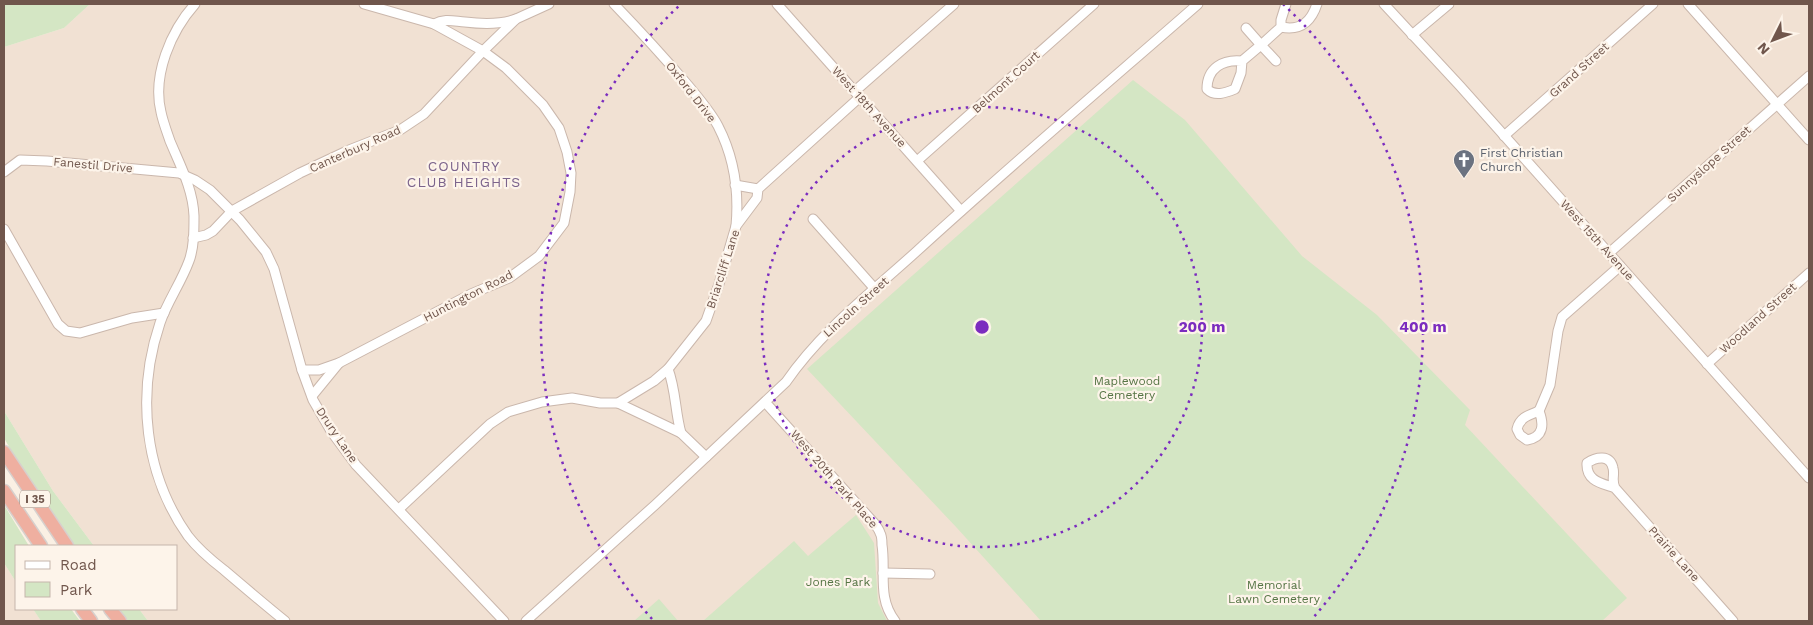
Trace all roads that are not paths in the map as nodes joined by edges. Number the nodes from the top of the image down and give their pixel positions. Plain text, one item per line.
1 (195, 4) edge
2 (364, 4) edge
3 (550, 4) edge
4 (614, 4) edge
5 (791, 4) edge
6 (954, 4) edge
7 (1094, 4) edge
8 (1198, 4) edge
9 (1286, 4) edge
10 (1317, 4) edge
11 (1384, 4) edge
12 (1449, 4) edge
13 (1653, 4) edge
14 (1688, 4) edge
15 (780, 7) edge
16 (516, 19) junction
17 (434, 24) junction
18 (1281, 27) junction
19 (1246, 28) dead end
20 (1412, 35) junction
21 (1261, 45) junction
22 (483, 51) junction
23 (1242, 61) junction
24 (1276, 61) dead end
25 (1809, 76) edge
26 (858, 94) junction
27 (1777, 104) junction
28 (1504, 136) junction
29 (1809, 140) edge
30 (917, 161) junction
31 (4, 172) edge
32 (185, 175) junction
33 (735, 185) junction
34 (758, 189) junction
35 (232, 211) junction
36 (961, 211) junction
37 (813, 219) dead end
38 (736, 226) junction
39 (4, 229) edge
40 (194, 238) junction
41 (1609, 254) junction
42 (1620, 266) junction
43 (1809, 273) edge
44 (875, 289) junction
45 (164, 313) junction
46 (339, 363) junction
47 (1707, 364) junction
48 (668, 369) junction
49 (302, 370) junction
50 (312, 396) junction
51 (765, 402) junction
52 (618, 403) junction
53 (1539, 410) dead end
54 (681, 433) junction
55 (4, 452) edge
56 (706, 458) junction
57 (1809, 478) edge
58 (1615, 488) dead end
59 (4, 491) edge
60 (399, 509) junction
61 (39, 545) edge
62 (66, 545) edge
63 (883, 573) junction
64 (930, 574) dead end
65 (83, 610) edge
66 (111, 610) edge
67 (91, 621) edge
68 (120, 621) edge
69 (285, 621) edge
70 (504, 621) edge
71 (526, 621) edge
72 (895, 621) edge
73 (1733, 621) edge

1 - 32 street
2 - 17 street, Huntington Road
3 - 16 street, Canterbury Road
4 - 33 street, Oxford Drive
5 - 15 street
6 - 26 street, Briarcliff Lane
7 - 30 street, Belmont Court
8 - 36 street, Lincoln Street
9 - 18 street
10 - 18 street
11 - 20 street, West 15th Avenue
12 - 20 street
13 - 28 street, Grand Street
14 - 27 street
15 - 26 street, West 18th Avenue
16 - 17 street
16 - 22 street, Canterbury Road
17 - 22 street, Huntington Road
18 - 21 street
19 - 21 street
20 - 28 street, West 15th Avenue
21 - 23 street
21 - 24 street
22 - 35 street, Canterbury Road
22 - 46 street, Huntington Road
23 - 23 street
25 - 27 street, Sunnyslope Street
26 - 30 street, West 18th Avenue
26 - 34 street, Briarcliff Lane
27 - 29 street
27 - 41 street, Sunnyslope Street
28 - 41 street, West 15th Avenue
30 - 36 street, West 18th Avenue
31 - 32 street, Fanestil Drive
32 - 35 street, Drury Lane
32 - 40 street
33 - 34 street
33 - 38 street, Oxford Drive
34 - 38 street, Briarcliff Lane
35 - 40 street, Canterbury Road
35 - 49 street, Drury Lane
36 - 44 street, Lincoln Street
37 - 44 street
38 - 48 street, Briarcliff Lane
39 - 45 street
40 - 45 street
41 - 42 street, West 15th Avenue
42 - 47 street, West 15th Avenue
42 - 53 street
43 - 47 street, Woodland Street
44 - 51 street, Lincoln Street
45 - 69 street
46 - 49 street
46 - 50 street, Huntington Road
47 - 57 street, West 15th Avenue
48 - 52 street, Briarcliff Lane
48 - 54 street
49 - 50 street, Drury Lane
50 - 60 street, Drury Lane
51 - 56 street, Lincoln Street
51 - 63 street, West 20th Park Place
52 - 54 street
52 - 60 street
54 - 56 street
55 - 62 highway, I 35
56 - 71 street, Lincoln Street
58 - 73 street, Prairie Lane
59 - 61 highway, I 35
60 - 70 street, Drury Lane
63 - 64 street
63 - 72 street, West 20th Park Place
65 - 67 highway
66 - 68 highway

